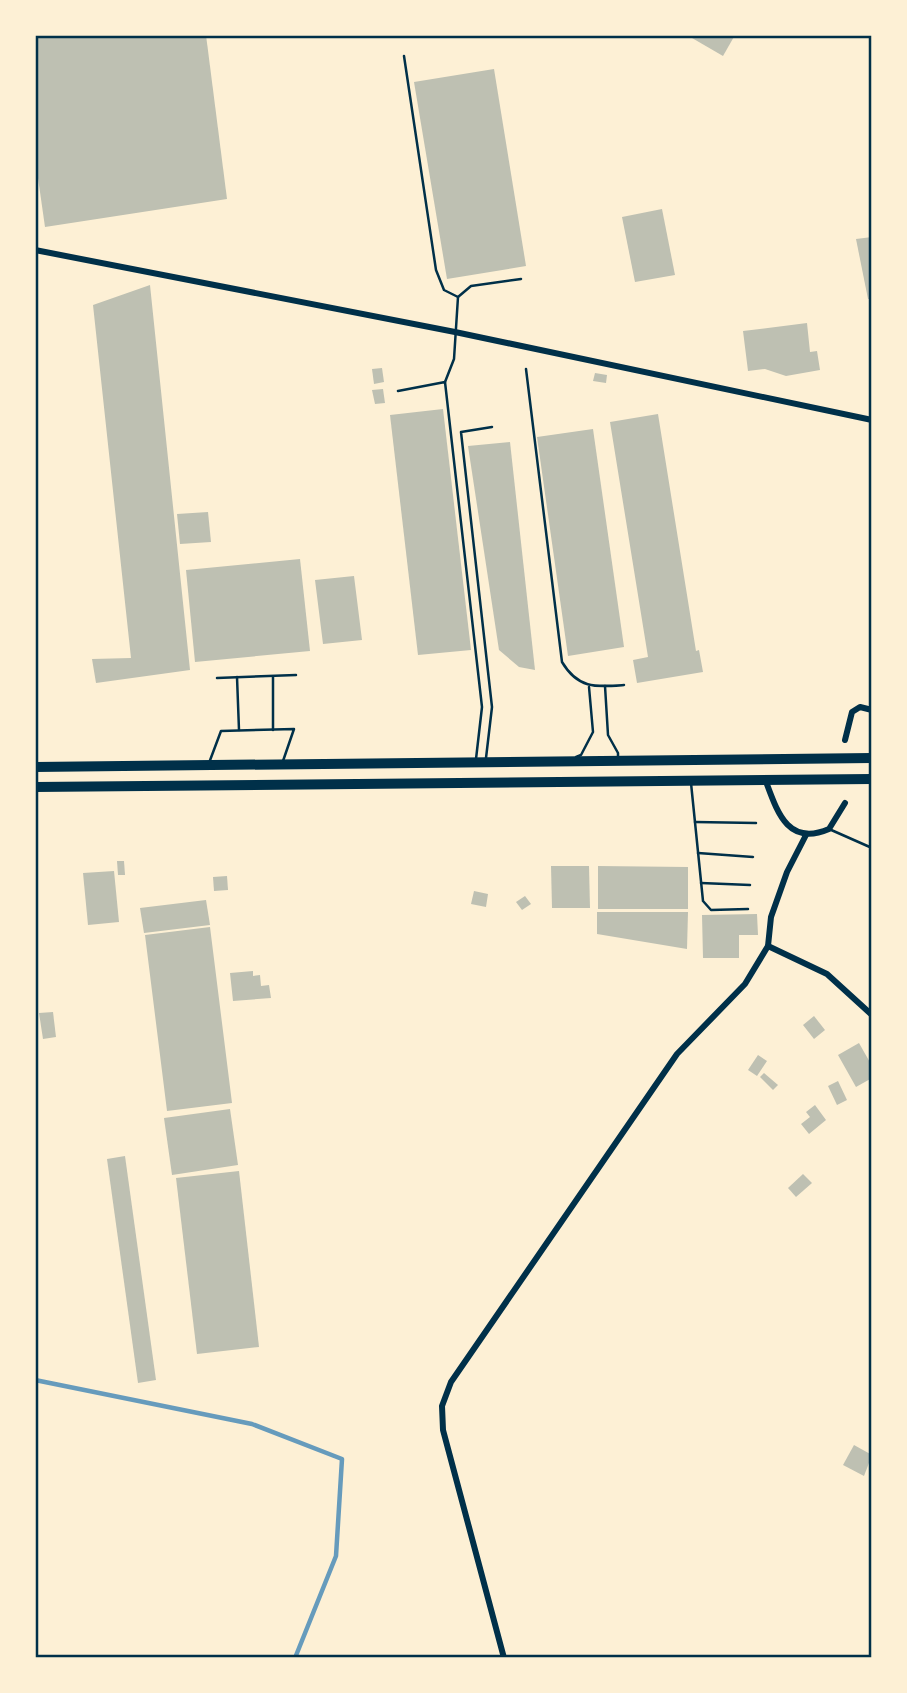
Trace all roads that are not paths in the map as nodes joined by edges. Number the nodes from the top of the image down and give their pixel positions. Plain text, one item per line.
1 (404, 57) dead end
2 (35, 250) edge
3 (521, 279) dead end
4 (458, 297) junction
5 (455, 332) junction
6 (526, 369) dead end
7 (445, 382) junction
8 (398, 391) dead end
9 (872, 420) edge
10 (492, 427) dead end
11 (296, 675) dead end
12 (273, 676) junction
13 (237, 677) junction
14 (217, 678) dead end
15 (624, 685) dead end
16 (605, 686) junction
17 (589, 687) junction
18 (872, 710) edge
19 (273, 730) junction
20 (239, 731) junction
21 (845, 740) dead end
22 (872, 758) edge
23 (481, 762) junction
24 (562, 762) junction
25 (618, 762) junction
26 (282, 764) junction
27 (208, 765) junction
28 (35, 766) edge
29 (765, 779) junction
30 (872, 779) edge
31 (691, 780) junction
32 (35, 787) edge
33 (845, 803) dead end
34 (695, 822) junction
35 (756, 823) dead end
36 (829, 829) junction
37 (806, 835) junction
38 (872, 848) edge
39 (698, 853) junction
40 (753, 857) dead end
41 (701, 883) junction
42 (750, 885) dead end
43 (748, 908) dead end
44 (768, 946) junction
45 (872, 1015) edge
46 (504, 1658) edge

1 - 4 lane
2 - 5 street
3 - 4 lane
4 - 5 lane
5 - 7 lane
5 - 9 street
6 - 17 lane
7 - 8 lane
7 - 23 lane
10 - 23 lane
11 - 12 lane
12 - 13 lane
12 - 19 lane
13 - 14 lane
13 - 20 lane
15 - 16 lane
16 - 17 lane
16 - 25 lane
17 - 24 lane
18 - 21 street
19 - 20 lane
19 - 26 lane
20 - 27 lane
22 - 25 highway
23 - 24 highway
23 - 26 highway
24 - 25 highway
26 - 27 highway
27 - 28 highway
29 - 30 highway
29 - 31 highway
29 - 37 street
31 - 32 highway
31 - 34 lane
33 - 36 street
34 - 35 lane
34 - 39 lane
36 - 37 street
36 - 38 lane
37 - 44 street
39 - 40 lane
39 - 41 lane
41 - 42 lane
41 - 43 lane
44 - 45 street
44 - 46 street

